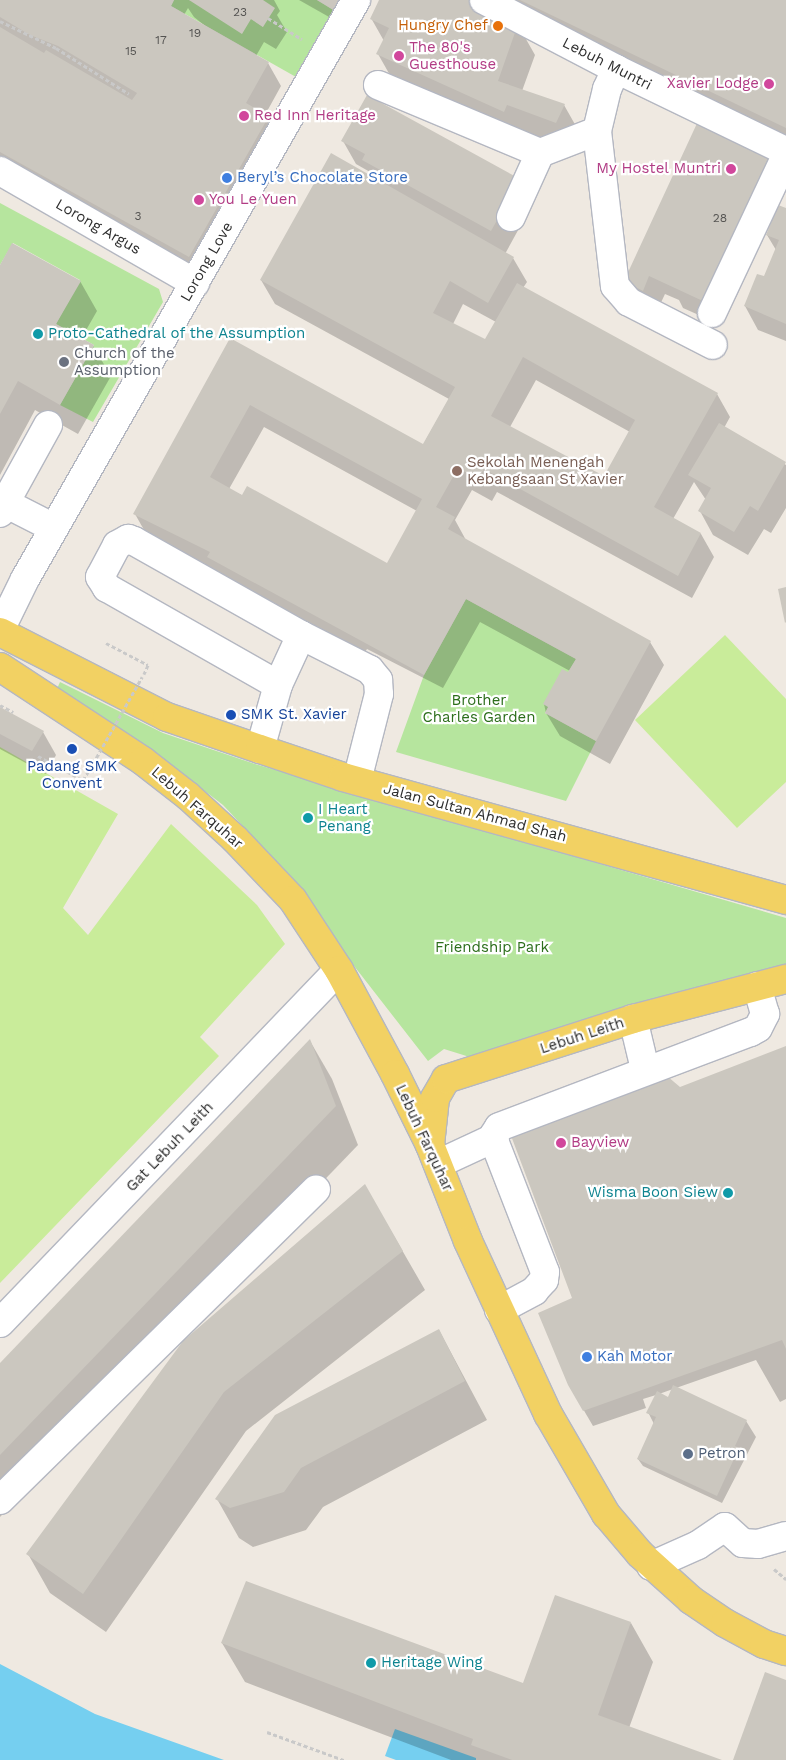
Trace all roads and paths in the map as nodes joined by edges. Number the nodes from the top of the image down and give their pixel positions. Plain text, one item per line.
1 (356, 0) edge
2 (484, 0) edge
3 (268, 18) dead end
4 (0, 21) edge
5 (326, 54) junction
6 (616, 69) junction
7 (378, 85) dead end
8 (129, 94) dead end
9 (597, 131) junction
10 (786, 151) edge
11 (540, 153) junction
12 (786, 156) edge
13 (0, 171) edge
14 (511, 216) dead end
15 (195, 283) junction
16 (712, 313) dead end
17 (713, 345) dead end
18 (48, 425) dead end
19 (2, 505) edge
20 (54, 528) junction
21 (0, 631) edge
22 (301, 635) junction
23 (106, 643) dead end
24 (0, 667) edge
25 (278, 685) junction
26 (260, 749) junction
27 (38, 756) dead end
28 (357, 780) junction
29 (785, 900) edge
30 (340, 970) junction
31 (786, 979) edge
32 (757, 986) junction
33 (633, 1019) junction
34 (645, 1069) junction
35 (494, 1138) junction
36 (434, 1154) junction
37 (316, 1189) dead end
38 (498, 1310) junction
39 (0, 1323) edge
40 (0, 1500) edge
41 (786, 1536) edge
42 (651, 1566) junction
43 (786, 1651) edge
44 (267, 1732) dead end
45 (344, 1760) edge

1 - 5 street, Lorong Love
2 - 6 street, Lebuh Muntri
3 - 5 path
4 - 8 path
5 - 15 street, Lorong Love
6 - 9 street
6 - 10 street, Lebuh Muntri
7 - 11 street
9 - 11 street
9 - 17 street
11 - 14 street
12 - 16 street
13 - 15 street, Lorong Argus
15 - 20 street, Lorong Love
18 - 19 street
19 - 20 street
20 - 21 street, Lorong Love
21 - 26 main road, Jalan Sultan Ahmad Shah
22 - 25 street
22 - 25 street
22 - 28 street
23 - 27 path, bridge
24 - 30 main road, Lebuh Farquhar
25 - 26 street
26 - 28 main road, Jalan Sultan Ahmad Shah
28 - 29 main road, Jalan Sultan Ahmad Shah
30 - 36 main road, Lebuh Farquhar
30 - 39 street, Gat Lebuh Leith
31 - 32 main road, Lebuh Leith
32 - 33 main road, Lebuh Leith
32 - 34 street
33 - 34 street
33 - 36 main road, Lebuh Leith
34 - 35 street
35 - 36 street
35 - 38 street
36 - 38 main road, Lebuh Farquhar
37 - 40 street
38 - 42 main road, Lebuh Farquhar
41 - 42 street
42 - 43 main road, Lebuh Farquhar
44 - 45 path

